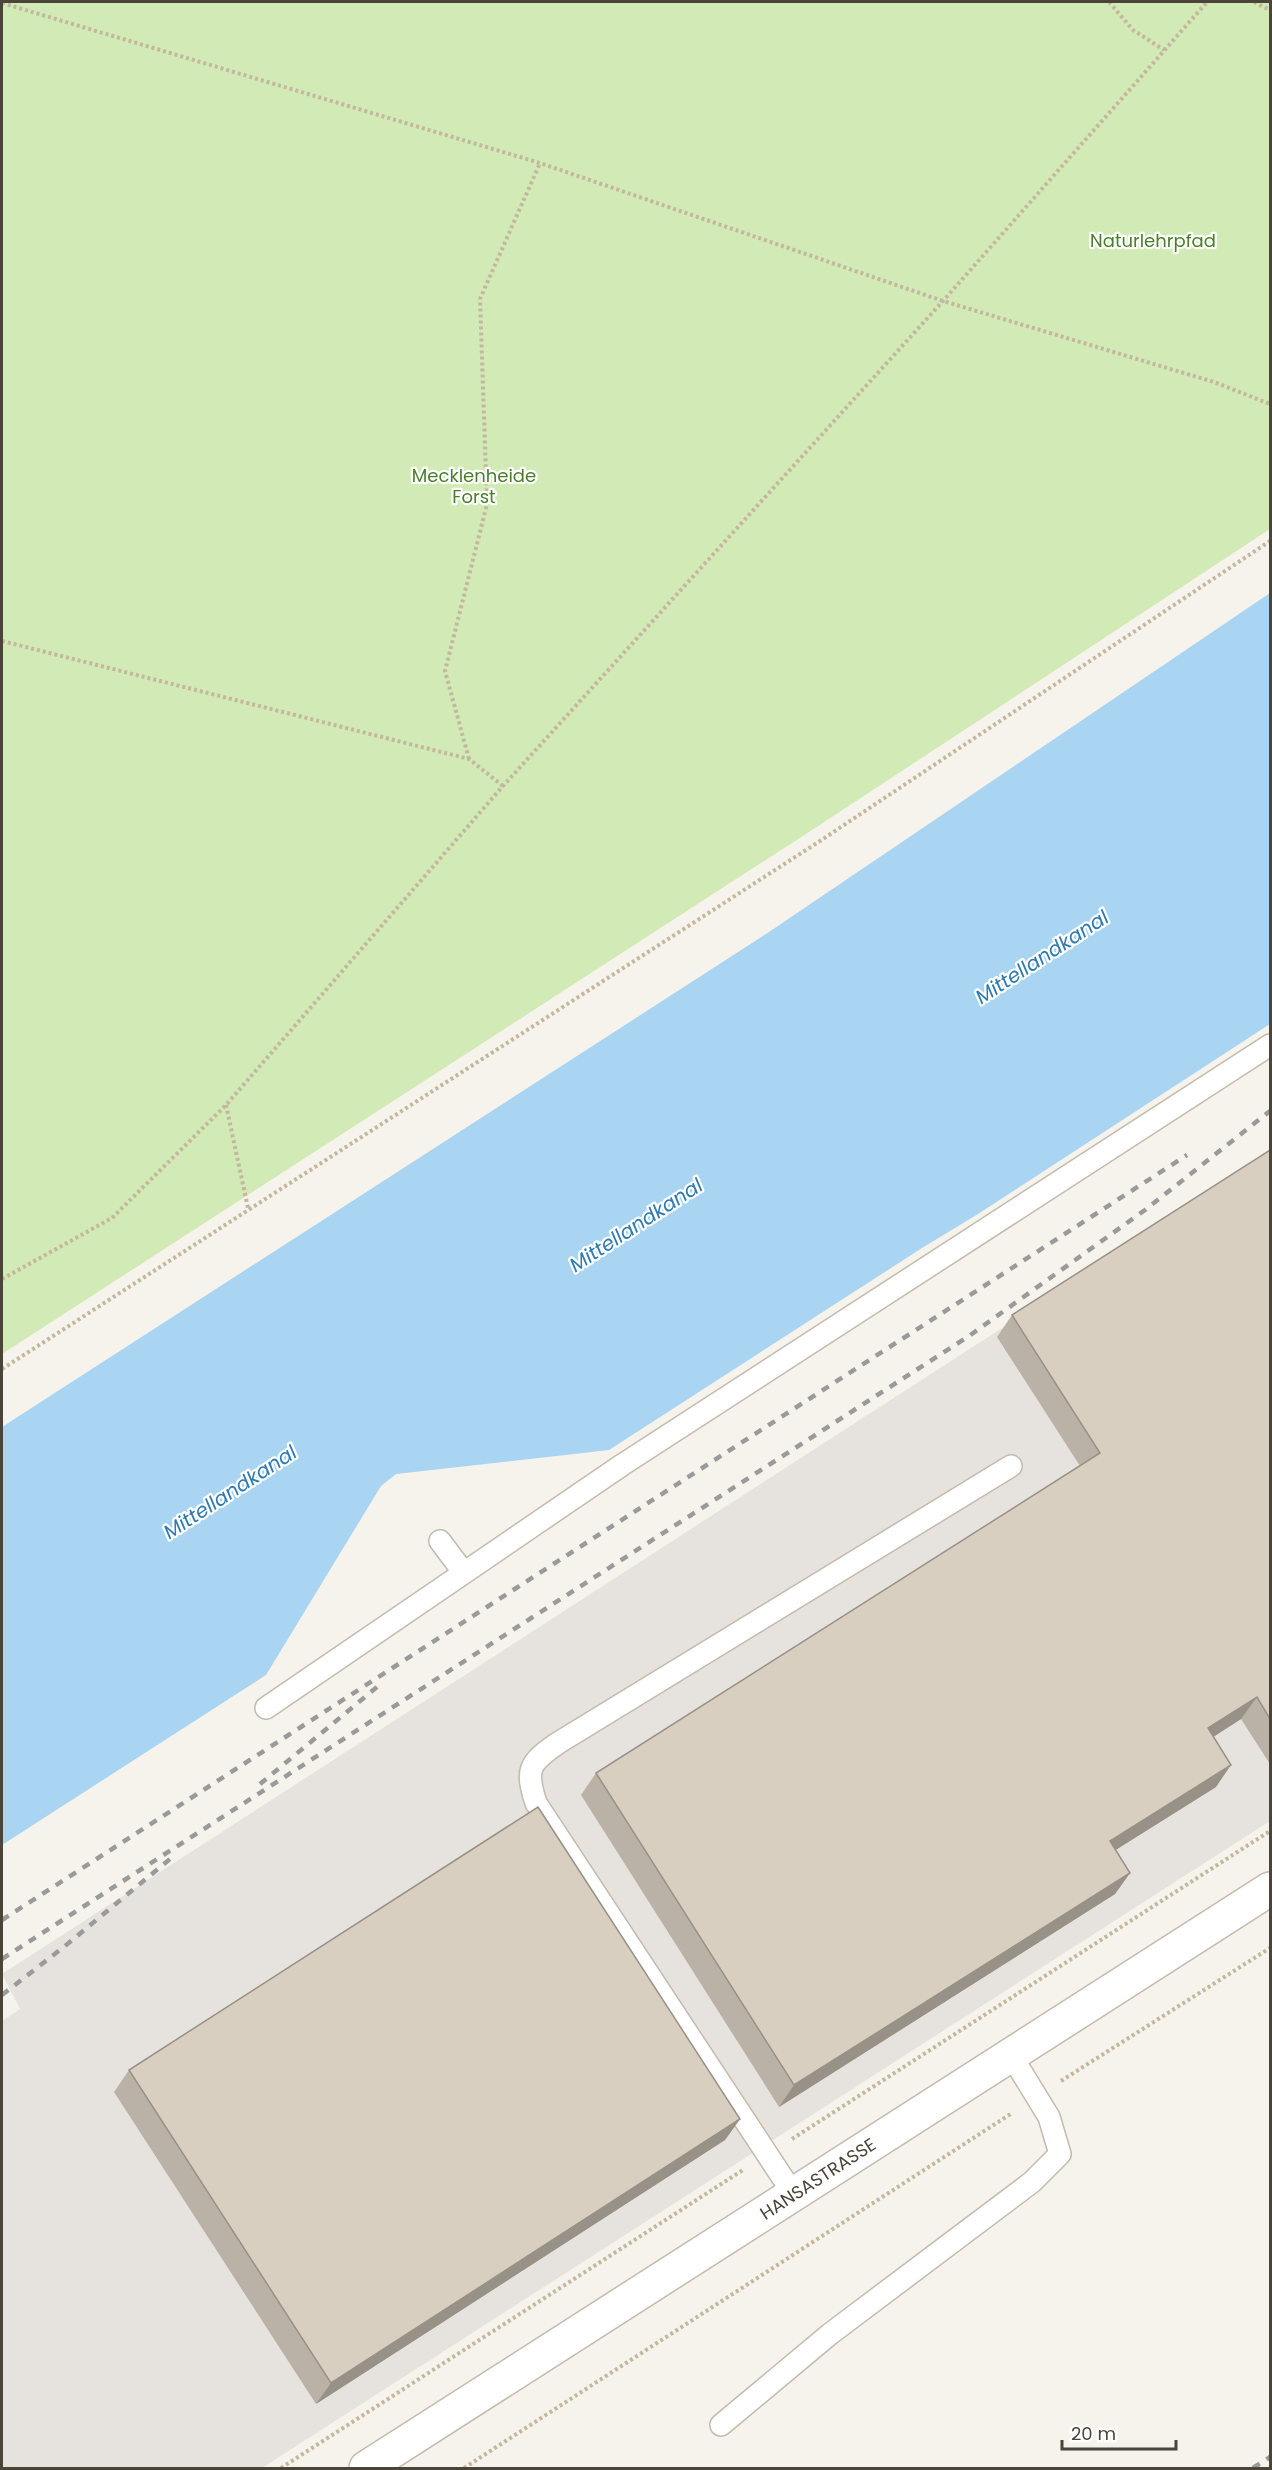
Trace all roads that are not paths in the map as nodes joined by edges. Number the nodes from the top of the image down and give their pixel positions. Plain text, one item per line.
1 (1270, 1045) edge
2 (1011, 1466) dead end
3 (441, 1541) dead end
4 (464, 1573) junction
5 (266, 1708) dead end
6 (1270, 1889) edge
7 (1011, 2055) junction
8 (794, 2195) junction
9 (721, 2425) dead end
10 (366, 2469) edge

1 - 4 lane
2 - 8 lane
3 - 4 lane
4 - 5 lane
6 - 7 street, HANSASTRASSE
7 - 8 street, HANSASTRASSE
7 - 9 lane
8 - 10 street, HANSASTRASSE

